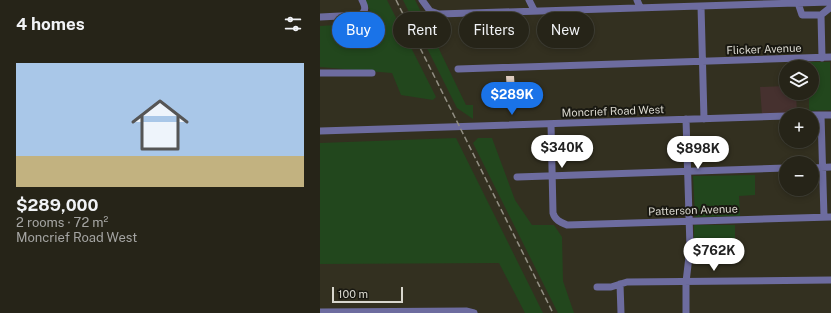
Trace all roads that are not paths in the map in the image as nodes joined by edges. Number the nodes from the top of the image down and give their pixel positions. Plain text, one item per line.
1 (362, 0) edge
2 (422, 0) edge
3 (529, 0) edge
4 (637, 0) edge
5 (802, 2) edge
6 (831, 2) edge
7 (701, 6) junction
8 (831, 7) edge
9 (640, 8) junction
10 (534, 10) junction
11 (820, 15) junction
12 (320, 17) edge
13 (831, 57) edge
14 (822, 58) junction
15 (702, 62) junction
16 (458, 69) dead end
17 (320, 73) edge
18 (372, 73) dead end
19 (821, 115) joint
20 (831, 115) edge
21 (779, 116) edge
22 (686, 119) junction
23 (704, 119) junction
24 (551, 124) junction
25 (320, 131) edge
26 (819, 167) edge
27 (823, 167) junction
28 (831, 167) edge
29 (779, 168) edge
30 (688, 172) junction
31 (552, 176) junction
32 (517, 177) dead end
33 (828, 217) edge
34 (690, 221) junction
35 (831, 280) edge
36 (686, 282) junction
37 (620, 284) junction
38 (597, 287) dead end
39 (320, 312) edge
40 (396, 312) edge
41 (474, 313) edge
42 (621, 313) edge
43 (686, 313) edge

1 - 12 street
2 - 10 street
3 - 10 street
4 - 9 street
5 - 6 street
5 - 7 street
5 - 11 street
7 - 9 street
7 - 15 street
8 - 11 street
9 - 10 street
11 - 14 street
13 - 14 street, Flicker Avenue
14 - 15 street, Flicker Avenue
15 - 16 street, Flicker Avenue
15 - 23 street
17 - 18 street
19 - 20 street
19 - 27 street
21 - 23 street, Moncrief Road West
22 - 23 street, Moncrief Road West
22 - 24 street, Moncrief Road West
22 - 30 street
24 - 25 street, Moncrief Road West
24 - 31 street
26 - 27 street
27 - 28 street
27 - 33 street
29 - 30 street
30 - 31 street
30 - 34 street
31 - 32 street
31 - 34 street, Patterson Avenue
33 - 34 street, Patterson Avenue
34 - 36 street
35 - 36 street
36 - 37 street
36 - 43 street
37 - 38 street
37 - 42 street
39 - 40 street
40 - 41 street

